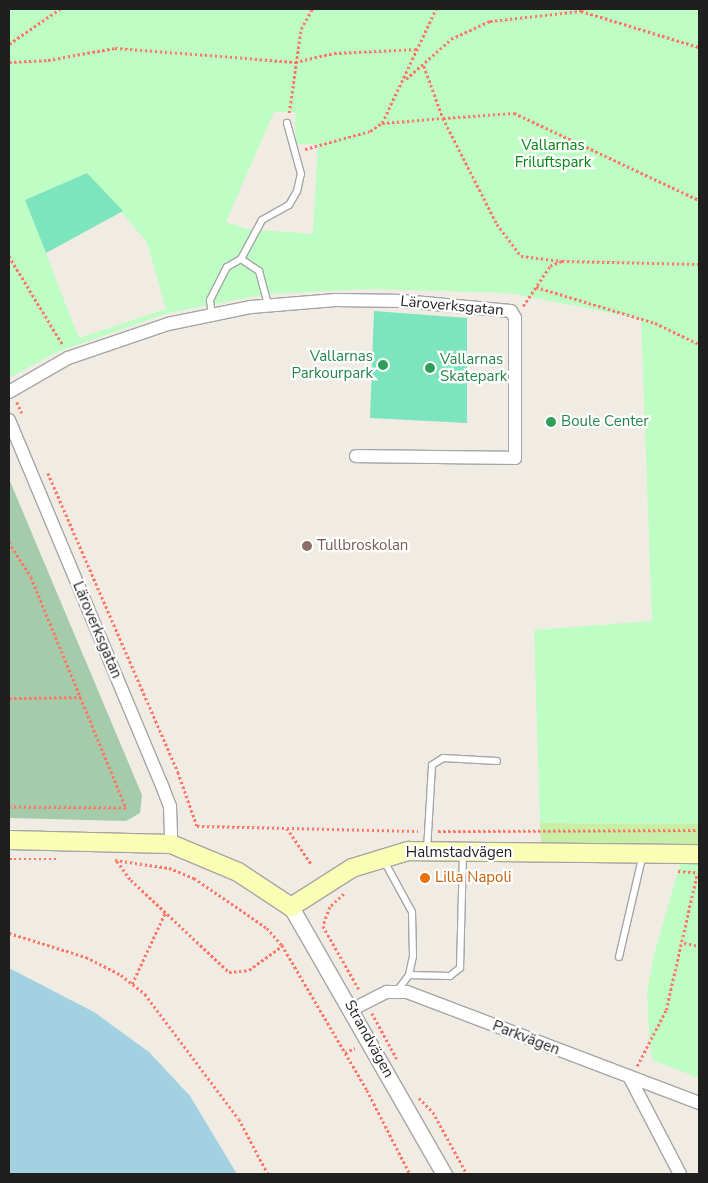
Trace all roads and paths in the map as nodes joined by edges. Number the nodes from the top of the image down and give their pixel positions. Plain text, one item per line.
1 (60, 9) edge
2 (312, 9) edge
3 (436, 9) edge
4 (9, 44) edge
5 (699, 47) edge
6 (418, 49) junction
7 (9, 62) edge
8 (296, 62) junction
9 (424, 66) junction
10 (406, 79) junction
11 (443, 118) junction
12 (287, 123) joint
13 (382, 123) junction
14 (294, 152) junction
15 (699, 200) edge
16 (9, 256) edge
17 (241, 259) junction
18 (562, 261) junction
19 (699, 264) edge
20 (536, 286) junction
21 (268, 304) junction
22 (212, 315) junction
23 (515, 318) junction
24 (699, 344) edge
25 (68, 358) junction
26 (10, 391) edge
27 (24, 417) dead end
28 (9, 420) edge
29 (356, 456) dead end
30 (43, 463) dead end
31 (9, 542) edge
32 (82, 697) junction
33 (9, 698) edge
34 (498, 761) dead end
35 (9, 807) edge
36 (287, 828) junction
37 (699, 830) edge
38 (428, 831) junction
39 (9, 840) edge
40 (118, 842) junction
41 (171, 844) junction
42 (427, 851) junction
43 (463, 852) junction
44 (643, 853) junction
45 (699, 854) edge
46 (382, 856) junction
47 (9, 859) edge
48 (62, 859) dead end
49 (110, 859) dead end
50 (117, 860) junction
51 (312, 864) dead end
52 (670, 871) dead end
53 (698, 873) edge
54 (353, 888) dead end
55 (291, 907) junction
56 (165, 913) junction
57 (9, 933) edge
58 (684, 943) junction
59 (282, 946) junction
60 (699, 946) edge
61 (618, 957) dead end
62 (409, 975) junction
63 (132, 984) junction
64 (396, 992) junction
65 (359, 1006) junction
66 (400, 1065) dead end
67 (630, 1078) junction
68 (413, 1089) dead end
69 (699, 1103) edge
70 (268, 1174) edge
71 (410, 1174) edge
72 (444, 1174) edge
73 (468, 1174) edge
74 (680, 1174) edge

1 - 4 path
2 - 8 path
3 - 6 path
5 - 9 path
6 - 8 path
6 - 10 path
7 - 8 path
8 - 12 path
9 - 10 path
9 - 11 path
10 - 13 path
11 - 13 path
11 - 15 path
11 - 18 path
12 - 14 lane
13 - 14 path
14 - 17 lane
16 - 25 path
17 - 21 lane
17 - 22 lane
18 - 19 path
18 - 20 path
20 - 23 path
20 - 24 path
21 - 22 street, Läroverksgatan
21 - 23 street, Läroverksgatan
22 - 25 street, Läroverksgatan
23 - 29 street, Läroverksgatan
25 - 26 street, Läroverksgatan
26 - 27 path
28 - 41 street, Läroverksgatan
30 - 36 path
31 - 32 path
32 - 33 path
32 - 35 path
34 - 38 lane
36 - 38 path
36 - 51 path
37 - 38 path
38 - 42 lane
39 - 40 main road
40 - 41 main road
40 - 50 path
41 - 55 main road
42 - 43 main road, Halmstadvägen
42 - 46 main road, Halmstadvägen
43 - 44 main road, Halmstadvägen
43 - 62 lane
44 - 45 main road, Halmstadvägen
44 - 61 lane
46 - 55 main road, Halmstadvägen
46 - 62 lane
47 - 48 path
49 - 50 path
50 - 56 path
50 - 59 path
52 - 53 path
53 - 58 path
54 - 65 path
55 - 65 street, Strandvägen
56 - 59 path
56 - 63 path
57 - 63 path
58 - 60 path
58 - 67 path
59 - 71 path
62 - 64 lane
63 - 70 path
64 - 65 street
64 - 67 street, Parkvägen
65 - 66 path
65 - 72 street, Strandvägen
67 - 69 street, Parkvägen
67 - 74 street
68 - 73 path

